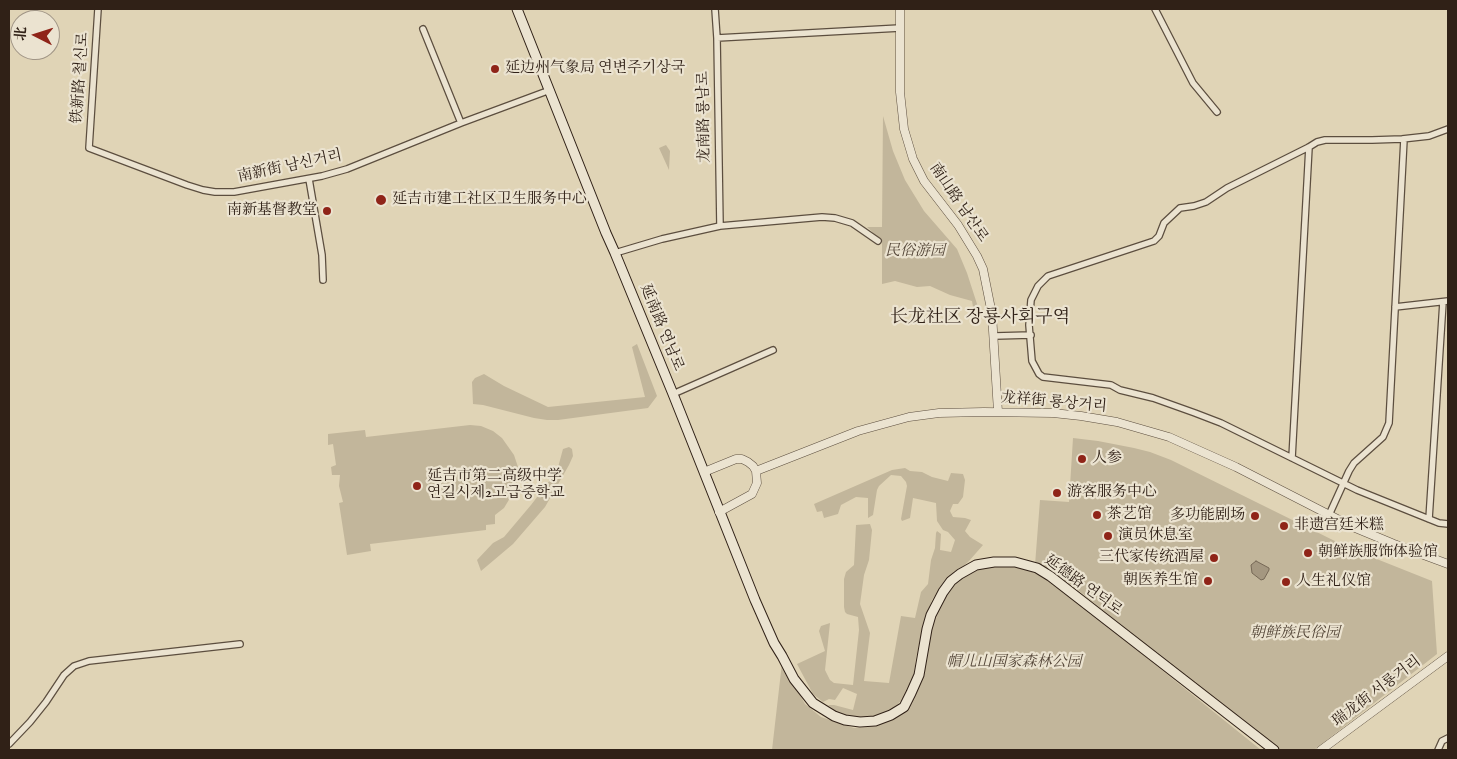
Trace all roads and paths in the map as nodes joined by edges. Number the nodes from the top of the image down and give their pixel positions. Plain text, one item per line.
1 (98, 9) edge
2 (517, 9) edge
3 (715, 9) edge
4 (900, 9) edge
5 (1155, 9) edge
6 (900, 28) junction
7 (423, 29) dead end
8 (717, 38) junction
9 (550, 90) junction
10 (1217, 112) dead end
11 (461, 124) junction
12 (1448, 129) edge
13 (1404, 139) junction
14 (1309, 147) junction
15 (89, 148) joint
16 (309, 179) junction
17 (720, 226) junction
18 (878, 241) dead end
19 (615, 253) junction
20 (323, 280) dead end
21 (1446, 301) edge
22 (1395, 308) junction
23 (1030, 335) junction
24 (995, 336) junction
25 (773, 350) dead end
26 (673, 394) junction
27 (998, 412) junction
28 (1292, 458) junction
29 (756, 471) junction
30 (704, 472) junction
31 (1344, 484) junction
32 (719, 512) junction
33 (1329, 515) junction
34 (1429, 519) junction
35 (1448, 524) edge
36 (1448, 564) edge
37 (240, 644) dead end
38 (782, 656) joint
39 (1448, 656) edge
40 (1448, 738) edge
41 (9, 744) edge
42 (1274, 750) edge
43 (1321, 750) edge
44 (1438, 750) edge

1 - 15 street, 铁新路 철신로
2 - 9 main road, 延南路 연남로
3 - 8 street, 龙南路 룡남로
4 - 6 street, 南山路 남산로
5 - 10 street
6 - 8 street
6 - 24 street, 南山路 남산로
7 - 11 street
8 - 17 street, 龙南路 룡남로
9 - 11 street, 南新街 남신거리
9 - 19 main road, 延南路 연남로
11 - 16 street, 南新街 남신거리
12 - 13 street
13 - 14 street
13 - 22 street
14 - 23 street
14 - 28 street
15 - 16 street, 南新街 남신거리
16 - 20 street
17 - 18 street
17 - 19 street
19 - 26 main road, 延南路 연남로
21 - 22 street
21 - 34 street
22 - 31 street
23 - 24 street
23 - 28 street
24 - 27 street, 南山路 남산로
25 - 26 street
26 - 30 main road, 延南路 연남로
27 - 29 street, 龙祥街 룡상거리
27 - 33 street, 龙祥街 룡상거리
28 - 31 street
29 - 30 street
29 - 32 street
30 - 32 main road, 延南路 연남로
31 - 33 street
31 - 34 street
32 - 38 main road, 延南路 연남로
33 - 36 street, 龙祥街 룡상거리
34 - 35 street
37 - 41 street
38 - 42 main road, 延德路 연덕로
39 - 43 street, 瑞龙街 서룡거리
40 - 44 street

